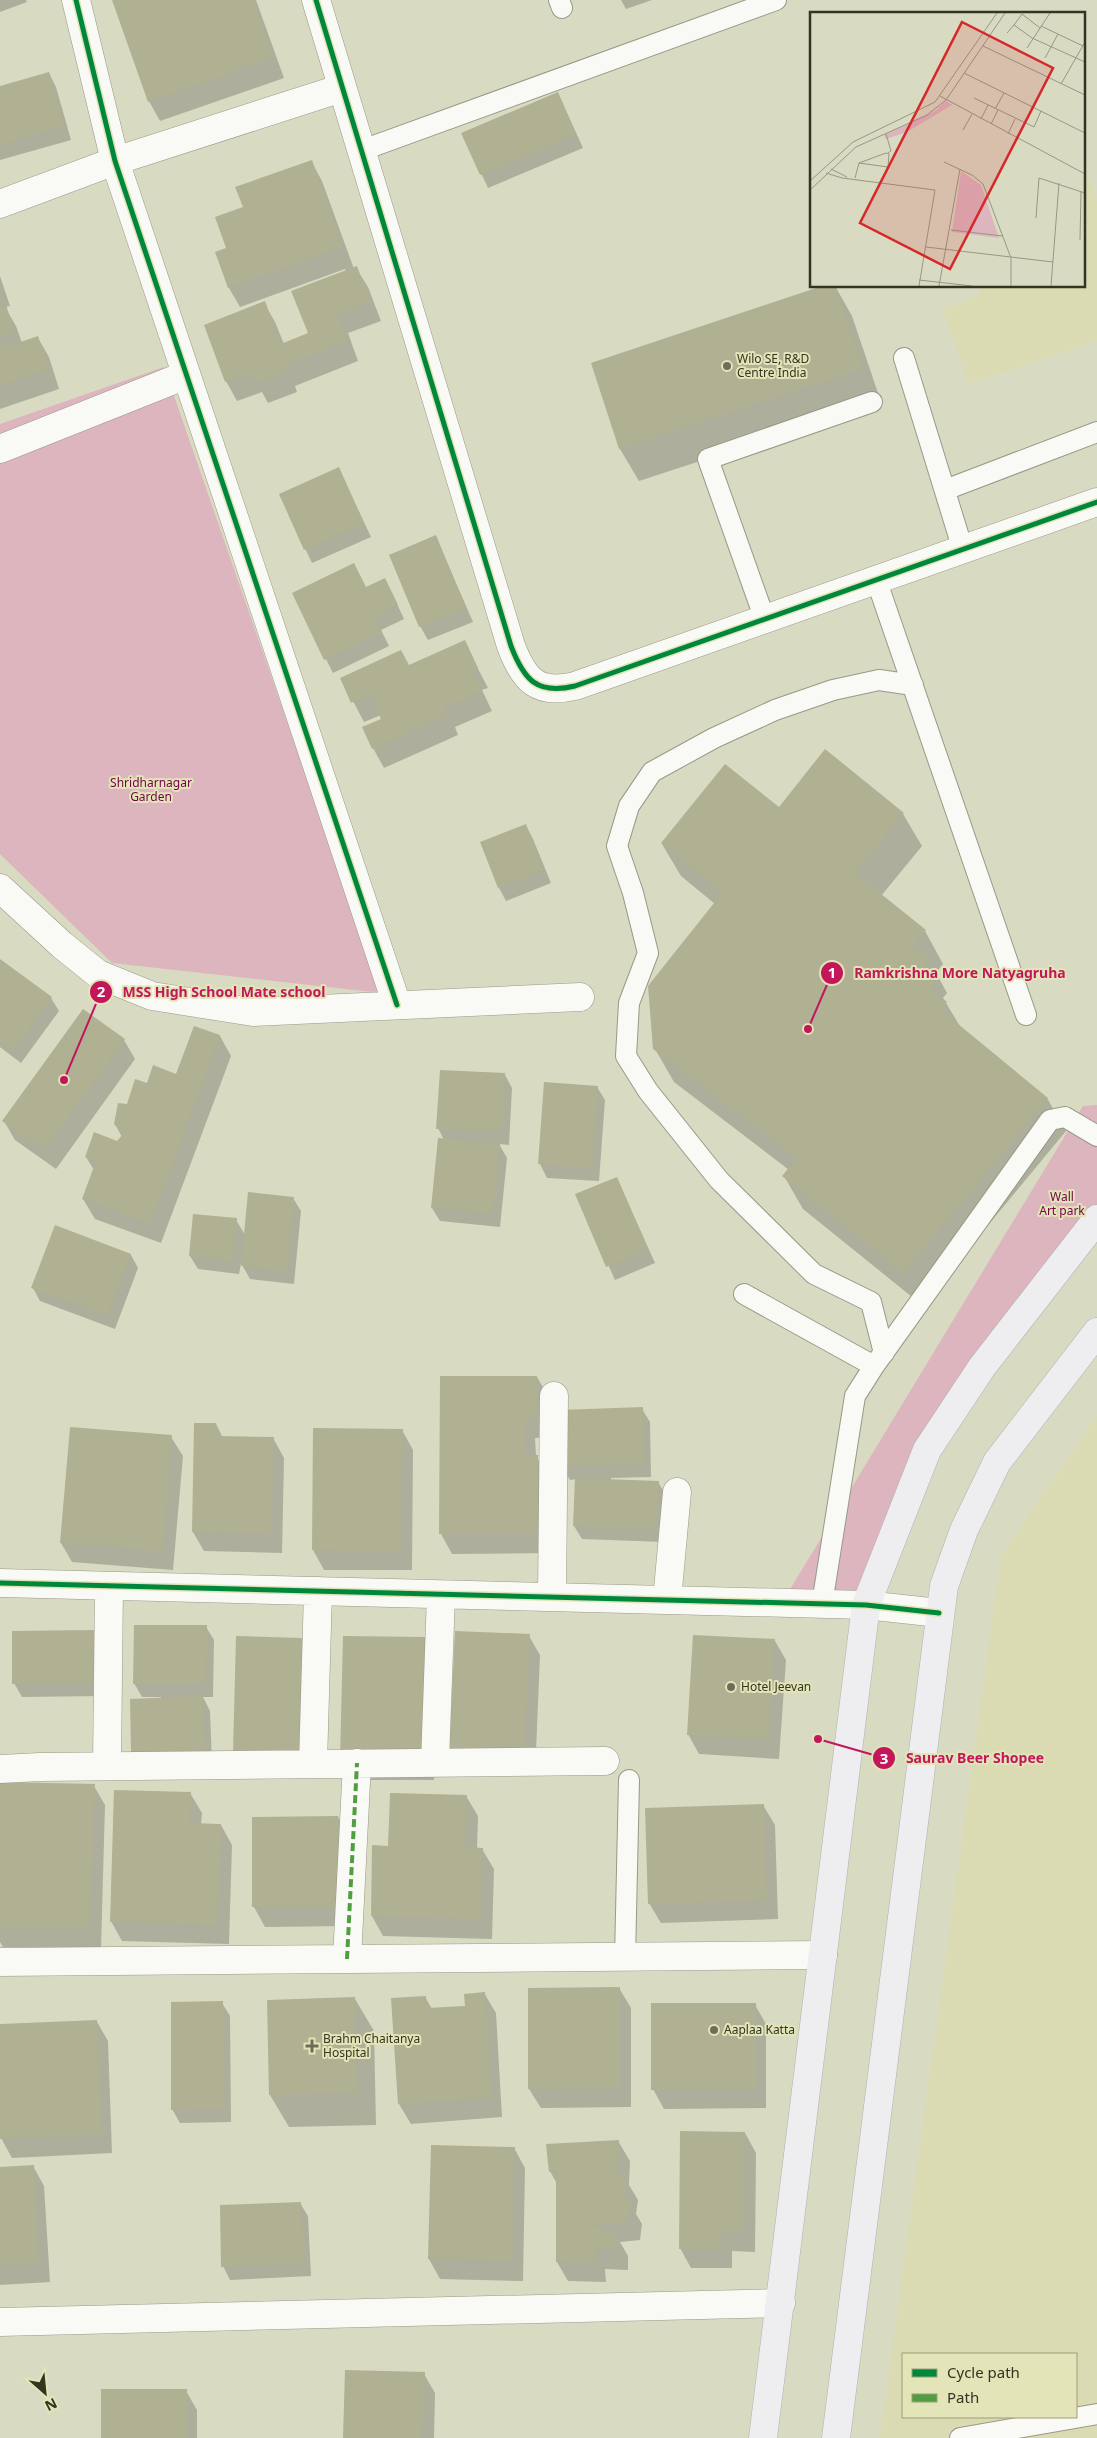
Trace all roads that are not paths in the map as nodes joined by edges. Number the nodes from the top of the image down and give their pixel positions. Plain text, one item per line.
1 (76, 0) edge
2 (316, 0) edge
3 (776, 0) edge
4 (342, 88) junction
5 (360, 151) junction
6 (115, 161) junction
7 (0, 204) edge
8 (904, 358) dead end
9 (186, 375) junction
10 (872, 402) dead end
11 (1097, 432) edge
12 (0, 449) edge
13 (945, 490) junction
14 (1097, 502) edge
15 (963, 550) junction
16 (876, 580) junction
17 (765, 620) junction
18 (913, 686) junction
19 (0, 888) edge
20 (580, 997) dead end
21 (397, 1005) junction
22 (1026, 1014) dead end
23 (1097, 1136) edge
24 (1097, 1219) edge
25 (744, 1294) dead end
26 (1097, 1332) edge
27 (879, 1359) junction
28 (554, 1396) dead end
29 (677, 1492) dead end
30 (0, 1583) edge
31 (108, 1586) junction
32 (318, 1591) junction
33 (441, 1594) junction
34 (552, 1597) junction
35 (667, 1600) junction
36 (822, 1604) junction
37 (866, 1605) junction
38 (939, 1613) junction
39 (605, 1761) dead end
40 (435, 1762) junction
41 (357, 1763) junction
42 (313, 1764) junction
43 (107, 1766) junction
44 (0, 1769) edge
45 (630, 1780) dead end
46 (823, 1955) junction
47 (625, 1958) junction
48 (346, 1959) junction
49 (0, 1962) edge
50 (781, 2303) junction
51 (0, 2322) edge
52 (1097, 2414) edge
53 (1074, 2418) edge
54 (1077, 2418) edge
55 (763, 2438) edge
56 (836, 2438) edge
57 (960, 2438) edge

1 - 6 street
2 - 4 street
3 - 5 lane
4 - 5 street
4 - 6 street
5 - 17 street
6 - 7 street
6 - 9 street
8 - 13 lane
9 - 12 street
9 - 21 street
10 - 17 lane
11 - 13 lane
13 - 15 lane
14 - 15 street
15 - 16 street
16 - 17 street
16 - 18 lane
18 - 22 lane
18 - 27 lane
19 - 21 street
20 - 21 street
23 - 27 lane
24 - 37 main road
25 - 27 lane
26 - 38 main road
27 - 36 lane
28 - 34 street
29 - 35 street
30 - 31 street
31 - 32 street
31 - 43 street
32 - 33 street
32 - 42 street
33 - 34 street
33 - 40 street
34 - 35 street
35 - 36 street
36 - 37 street
37 - 38 street
37 - 46 main road
38 - 56 main road
39 - 40 street
40 - 41 street
41 - 42 street
41 - 48 street
42 - 43 street
43 - 44 street
45 - 47 lane
46 - 47 street
46 - 50 main road
47 - 48 street
48 - 49 street
50 - 51 street
50 - 55 main road
52 - 54 lane
53 - 57 lane

